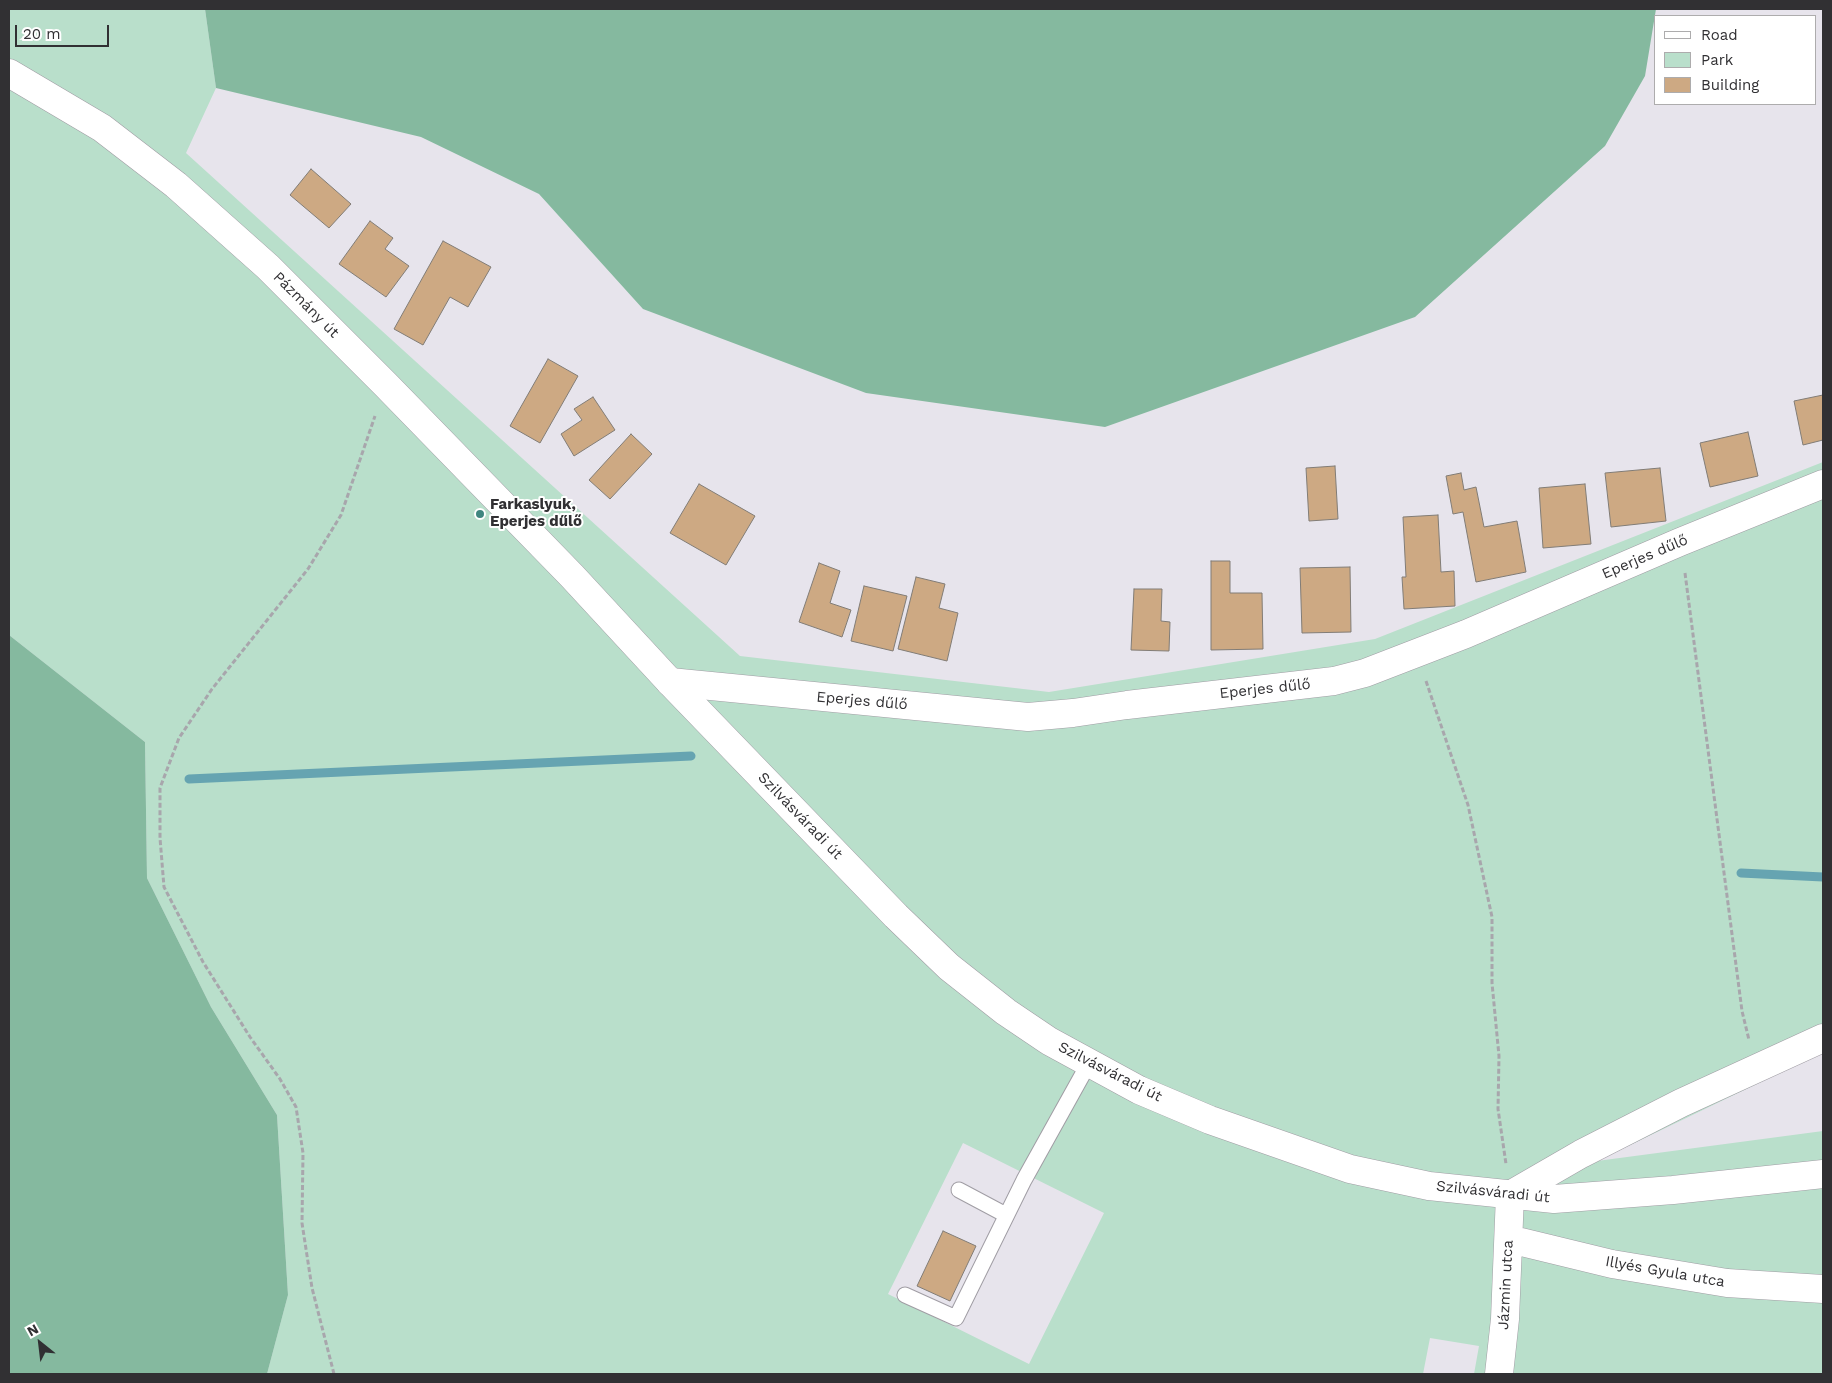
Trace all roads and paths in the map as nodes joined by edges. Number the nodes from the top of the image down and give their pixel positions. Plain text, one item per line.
1 (9, 73) edge
2 (386, 385) junction
3 (1823, 484) edge
4 (1680, 542) junction
5 (572, 576) joint
6 (1416, 653) junction
7 (670, 682) junction
8 (1823, 1038) edge
9 (1089, 1063) junction
10 (1756, 1070) junction
11 (1823, 1174) edge
12 (958, 1190) dead end
13 (1510, 1195) junction
14 (1006, 1215) junction
15 (1509, 1239) junction
16 (1823, 1289) edge
17 (905, 1295) dead end
18 (334, 1374) edge
19 (1499, 1374) edge

1 - 2 main road, Pázmány út
2 - 5 main road, Pázmány út
2 - 18 path
3 - 4 main road, Eperjes dűlő
4 - 6 main road, Eperjes dűlő
4 - 10 path
5 - 7 main road, Szilvásváradi út
6 - 7 main road, Eperjes dűlő
6 - 13 path
7 - 9 main road, Szilvásváradi út
8 - 10 main road
9 - 13 main road, Szilvásváradi út
9 - 14 lane
10 - 13 main road
11 - 13 main road, Szilvásváradi út
12 - 14 lane
13 - 15 main road, Jázmin utca
14 - 17 lane
15 - 16 main road, Illyés Gyula utca
15 - 19 main road, Jázmin utca

